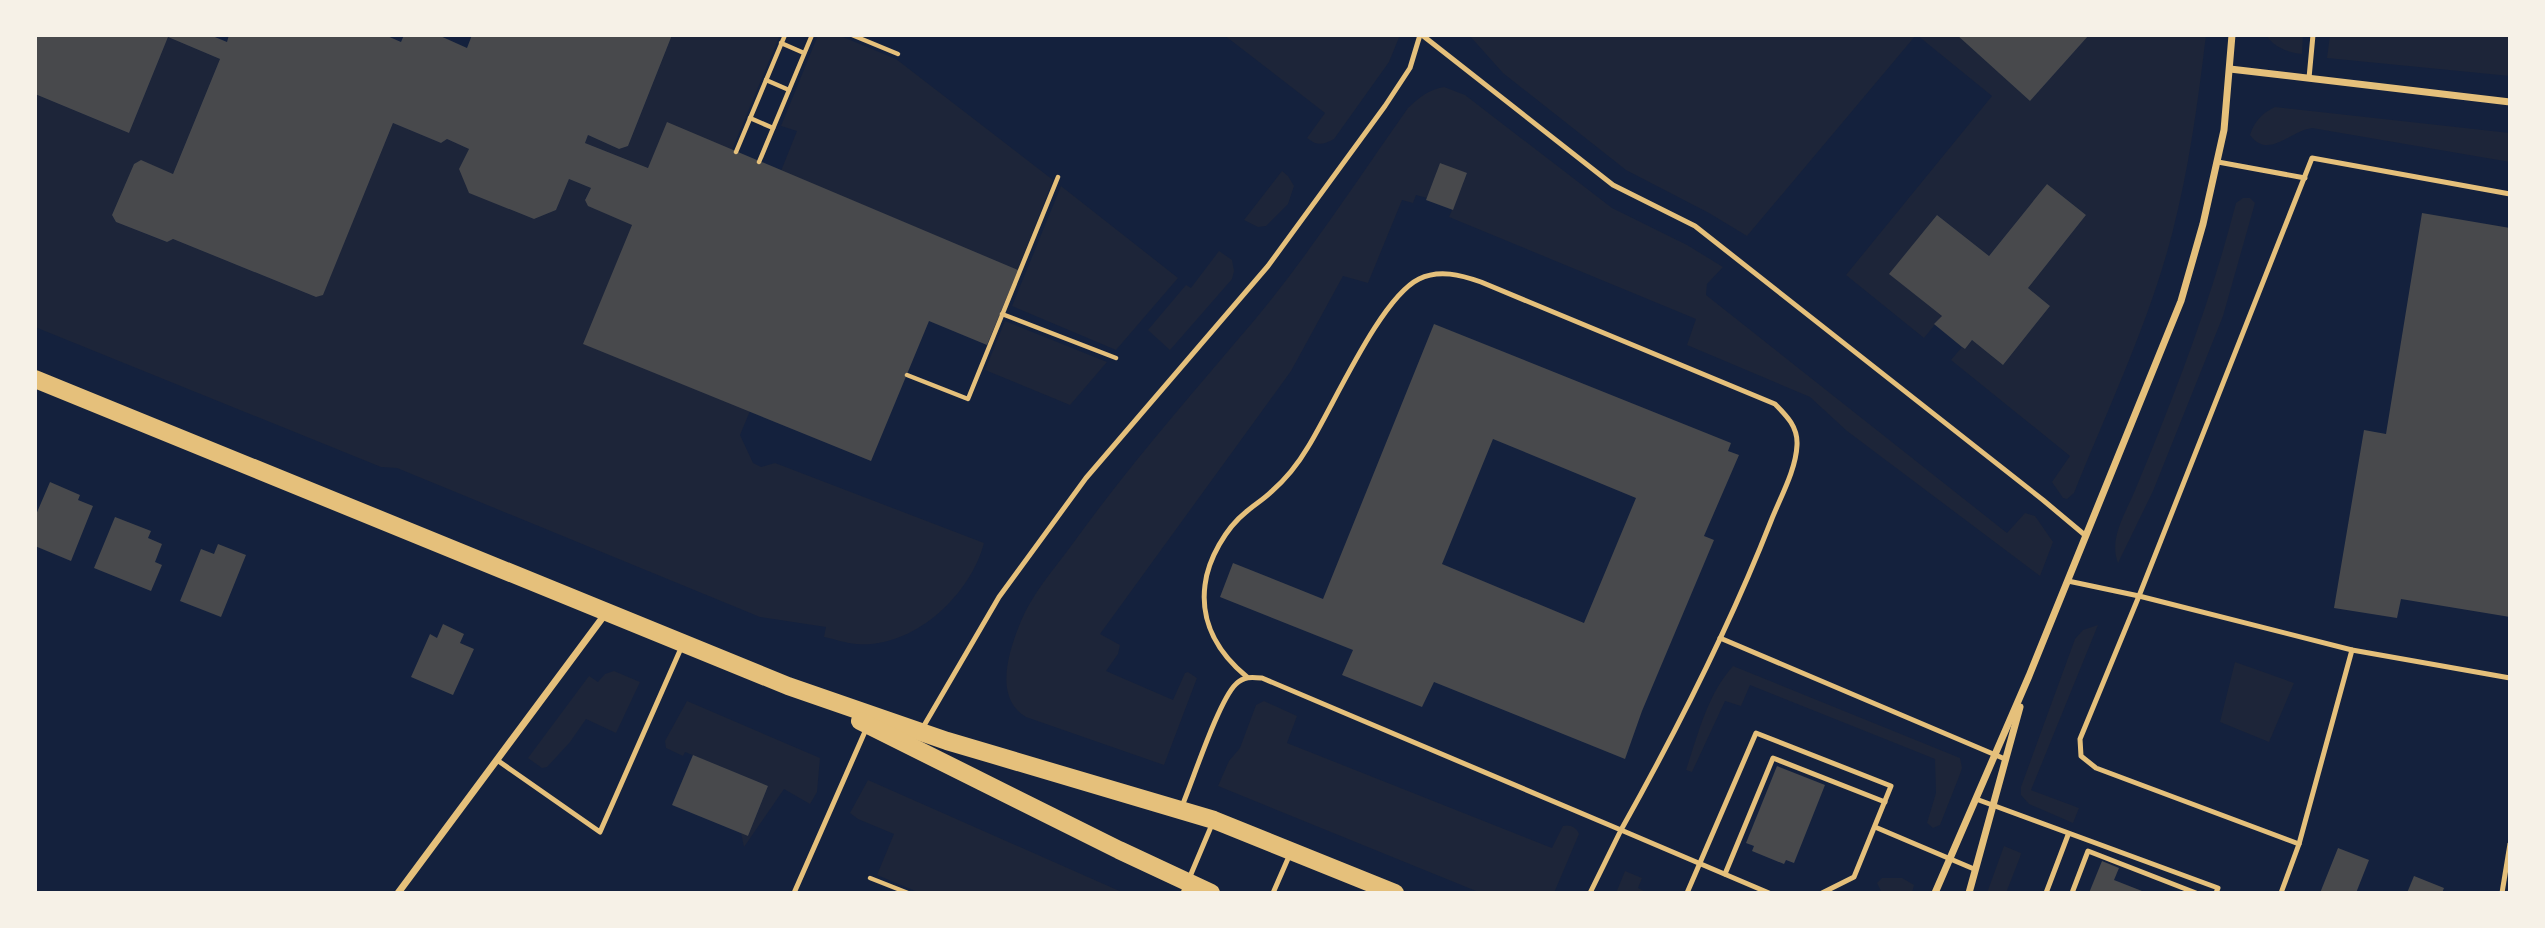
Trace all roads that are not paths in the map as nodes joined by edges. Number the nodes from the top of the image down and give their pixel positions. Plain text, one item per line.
1 (1421, 35) edge
2 (2232, 35) edge
3 (2313, 35) edge
4 (2230, 69) junction
5 (2309, 78) junction
6 (2510, 102) edge
7 (2218, 162) junction
8 (2305, 178) junction
9 (2510, 194) edge
10 (35, 379) edge
11 (2086, 536) junction
12 (2068, 581) junction
13 (2139, 596) junction
14 (607, 612) junction
15 (1720, 638) junction
16 (683, 643) junction
17 (2352, 650) junction
18 (2029, 676) junction
19 (1247, 677) junction
20 (2510, 678) edge
21 (870, 720) junction
22 (920, 732) junction
23 (1995, 755) junction
24 (2006, 759) junction
25 (497, 760) junction
26 (1976, 799) junction
27 (1885, 802) junction
28 (1993, 806) junction
29 (1181, 809) junction
30 (1214, 820) junction
31 (1875, 827) junction
32 (1621, 830) junction
33 (2068, 835) junction
34 (2299, 844) junction
35 (2510, 844) edge
36 (1291, 851) junction
37 (1951, 859) junction
38 (1701, 863) junction
39 (1974, 869) junction
40 (1725, 874) junction
41 (1185, 888) edge
42 (398, 893) edge
43 (794, 893) edge
44 (1211, 893) edge
45 (1273, 893) edge
46 (1395, 893) edge
47 (1590, 893) edge
48 (1687, 893) edge
49 (1769, 893) edge
50 (1822, 893) edge
51 (1935, 893) edge
52 (1969, 893) edge
53 (2046, 893) edge
54 (2072, 893) edge
55 (2196, 893) edge
56 (2216, 893) edge
57 (2281, 893) edge
58 (2502, 893) edge

1 - 11 lane
1 - 22 lane
2 - 4 street
3 - 5 lane
4 - 5 street
4 - 7 street
5 - 6 street
7 - 8 lane
7 - 11 street
8 - 9 lane
8 - 13 lane
10 - 14 main road
11 - 12 street
12 - 13 lane
12 - 18 street
13 - 17 lane
13 - 34 lane
14 - 16 main road
14 - 25 street
15 - 19 lane
15 - 23 lane
15 - 32 lane
16 - 21 main road
16 - 25 lane
17 - 20 lane
17 - 34 lane
18 - 23 street
18 - 24 street
19 - 29 lane
19 - 32 lane
21 - 22 main road
21 - 41 main road
21 - 43 lane
22 - 29 main road
23 - 24 lane
23 - 26 street
24 - 28 street
25 - 42 street
26 - 28 lane
26 - 37 street
27 - 31 lane
27 - 38 lane
27 - 40 lane
28 - 33 lane
28 - 39 street
29 - 30 main road
30 - 36 main road
30 - 41 lane
31 - 37 lane
31 - 50 lane
32 - 38 lane
32 - 47 lane
33 - 53 lane
33 - 56 lane
34 - 57 lane
35 - 58 lane
36 - 45 lane
36 - 46 main road
37 - 39 lane
37 - 51 street
38 - 40 lane
38 - 48 lane
39 - 52 street
40 - 49 lane
41 - 44 main road
54 - 55 lane

